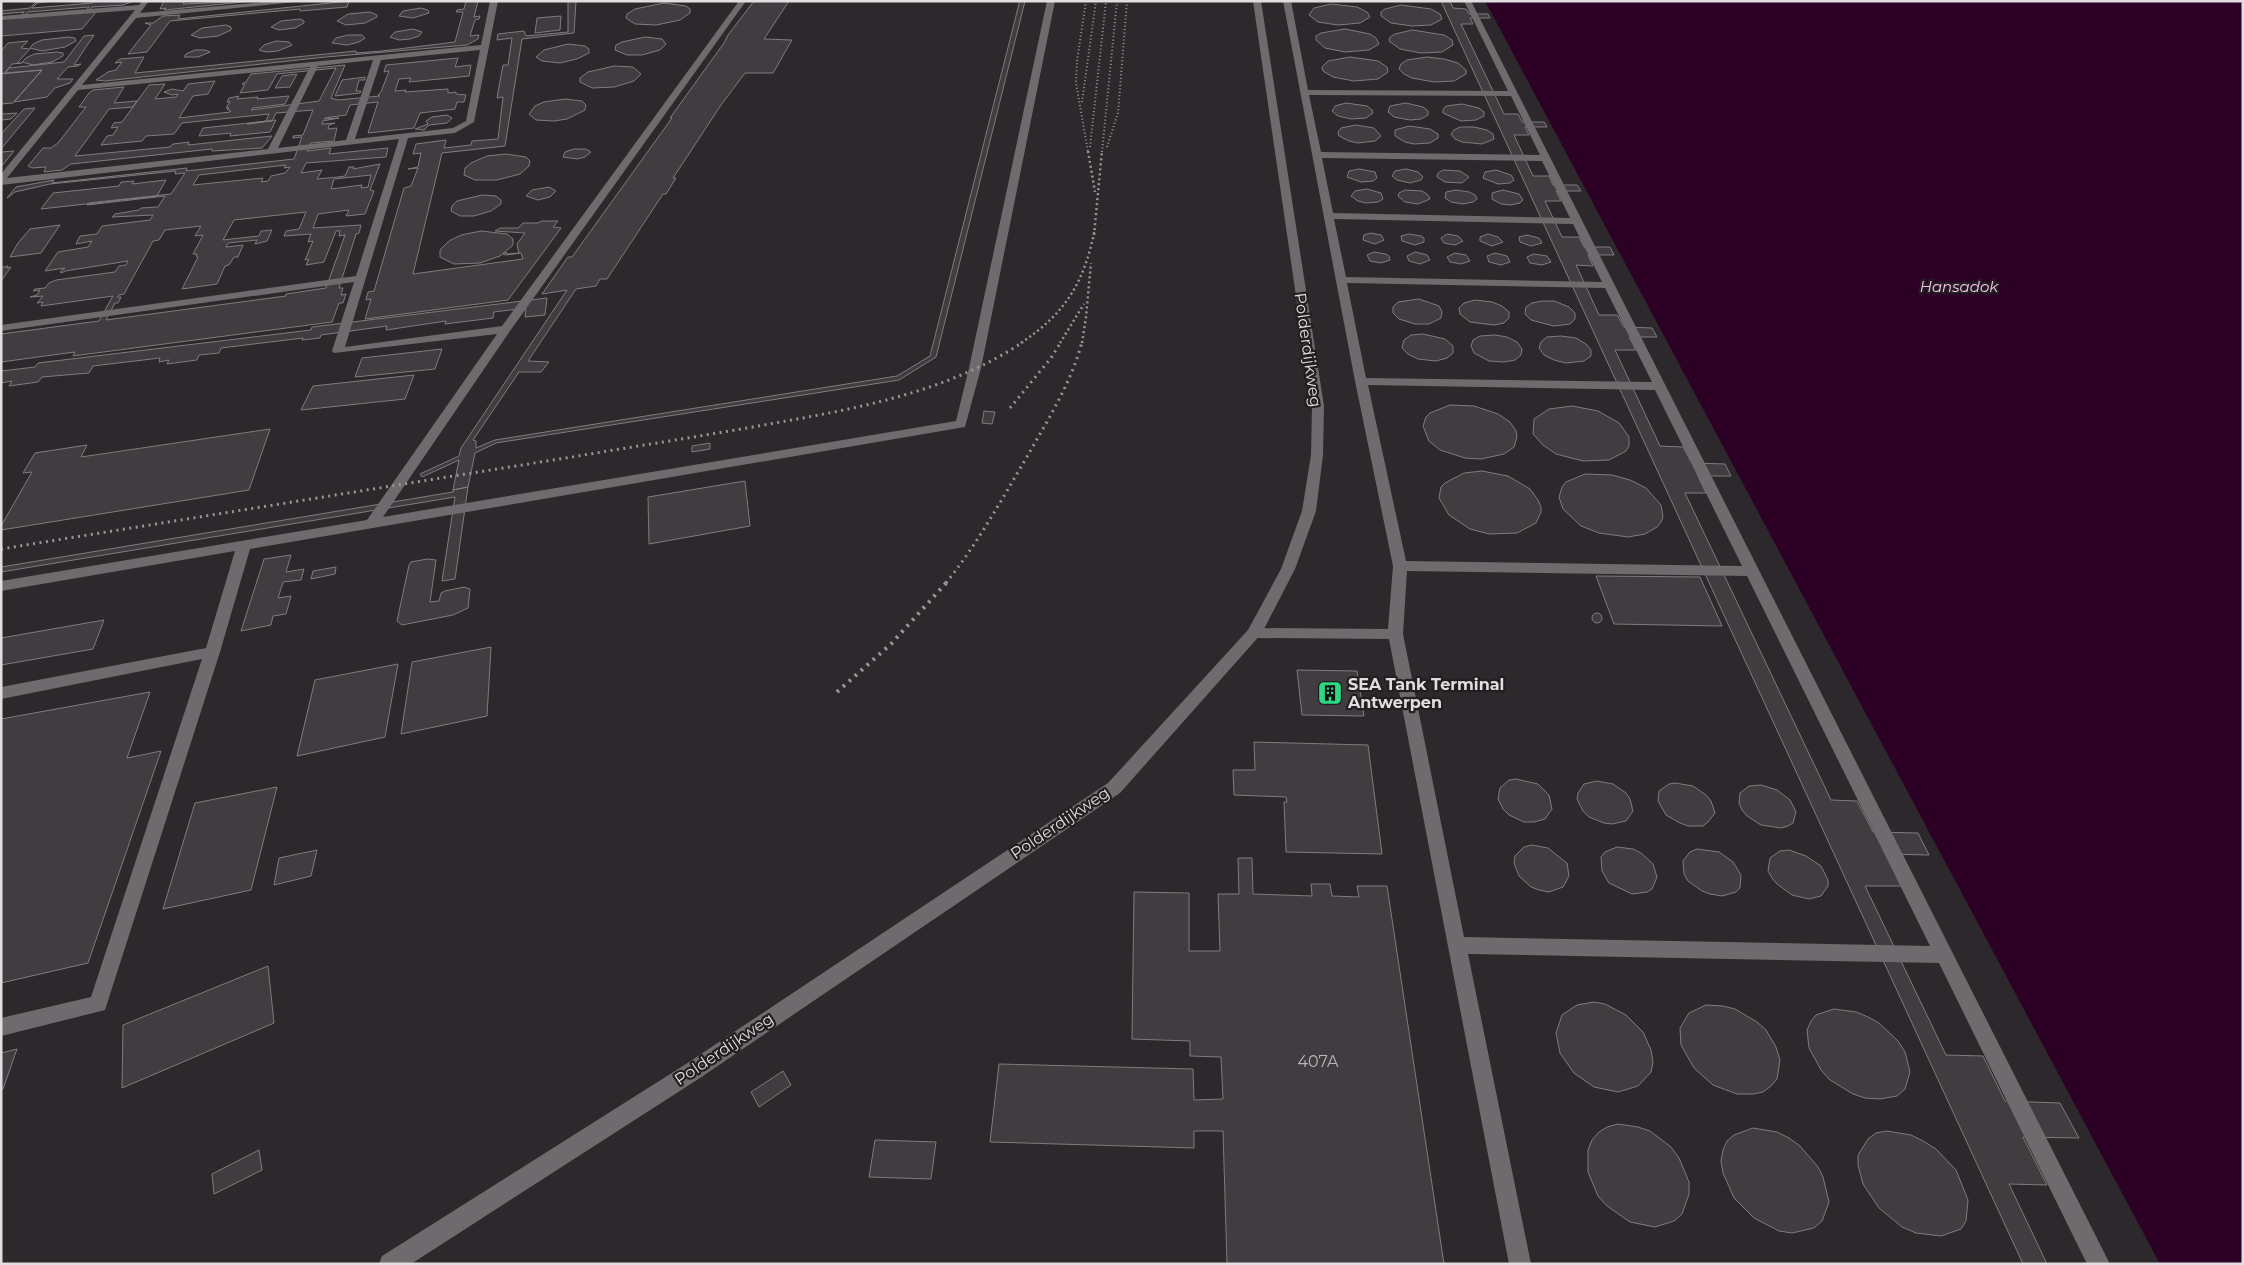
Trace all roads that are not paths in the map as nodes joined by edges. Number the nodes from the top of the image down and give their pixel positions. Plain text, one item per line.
1 (302, 1) edge
2 (494, 1) edge
3 (743, 1) edge
4 (1051, 1) edge
5 (1257, 1) edge
6 (1287, 1) edge
7 (1466, 1) edge
8 (144, 4) edge
9 (134, 16) junction
10 (1, 18) edge
11 (484, 47) junction
12 (378, 58) junction
13 (315, 64) junction
14 (75, 88) junction
15 (1304, 92) junction
16 (1513, 94) junction
17 (404, 137) junction
18 (349, 143) junction
19 (272, 152) junction
20 (1316, 155) junction
21 (1545, 158) junction
22 (1, 181) edge
23 (1328, 216) junction
24 (1576, 221) junction
25 (361, 278) junction
26 (1341, 280) junction
27 (1608, 285) junction
28 (1, 328) edge
29 (506, 329) junction
30 (1361, 381) junction
31 (1659, 386) junction
32 (371, 524) junction
33 (244, 545) junction
34 (1400, 566) junction
35 (1752, 571) junction
36 (1, 586) edge
37 (1254, 632) junction
38 (1395, 634) junction
39 (212, 652) junction
40 (1, 692) edge
41 (1457, 945) junction
42 (1944, 955) junction
43 (1, 1027) edge
44 (390, 1264) edge
45 (1520, 1264) edge
46 (2099, 1264) edge

1 - 9 street
2 - 11 street
3 - 29 street
4 - 32 street
5 - 37 street, Polderdijkweg
6 - 15 street
7 - 16 street
8 - 9 street
8 - 10 street
9 - 14 street
11 - 12 street
11 - 17 street
12 - 13 street
12 - 18 street
13 - 14 street
13 - 19 street
14 - 22 street
15 - 16 street
15 - 20 street
16 - 21 street
17 - 18 street
17 - 25 street
18 - 19 street
19 - 22 street
20 - 21 street
20 - 23 street
21 - 24 street
23 - 24 street
23 - 26 street
24 - 27 street
25 - 28 street
25 - 29 street
26 - 27 street
26 - 30 street
27 - 31 street
29 - 32 street
30 - 31 street
30 - 34 street
31 - 35 street
32 - 33 street
33 - 36 street
33 - 39 street
34 - 35 street
34 - 38 street
35 - 42 street
37 - 38 street
37 - 44 street, Polderdijkweg
38 - 41 street
39 - 40 street
39 - 43 street
41 - 42 street
41 - 45 street
42 - 46 street

